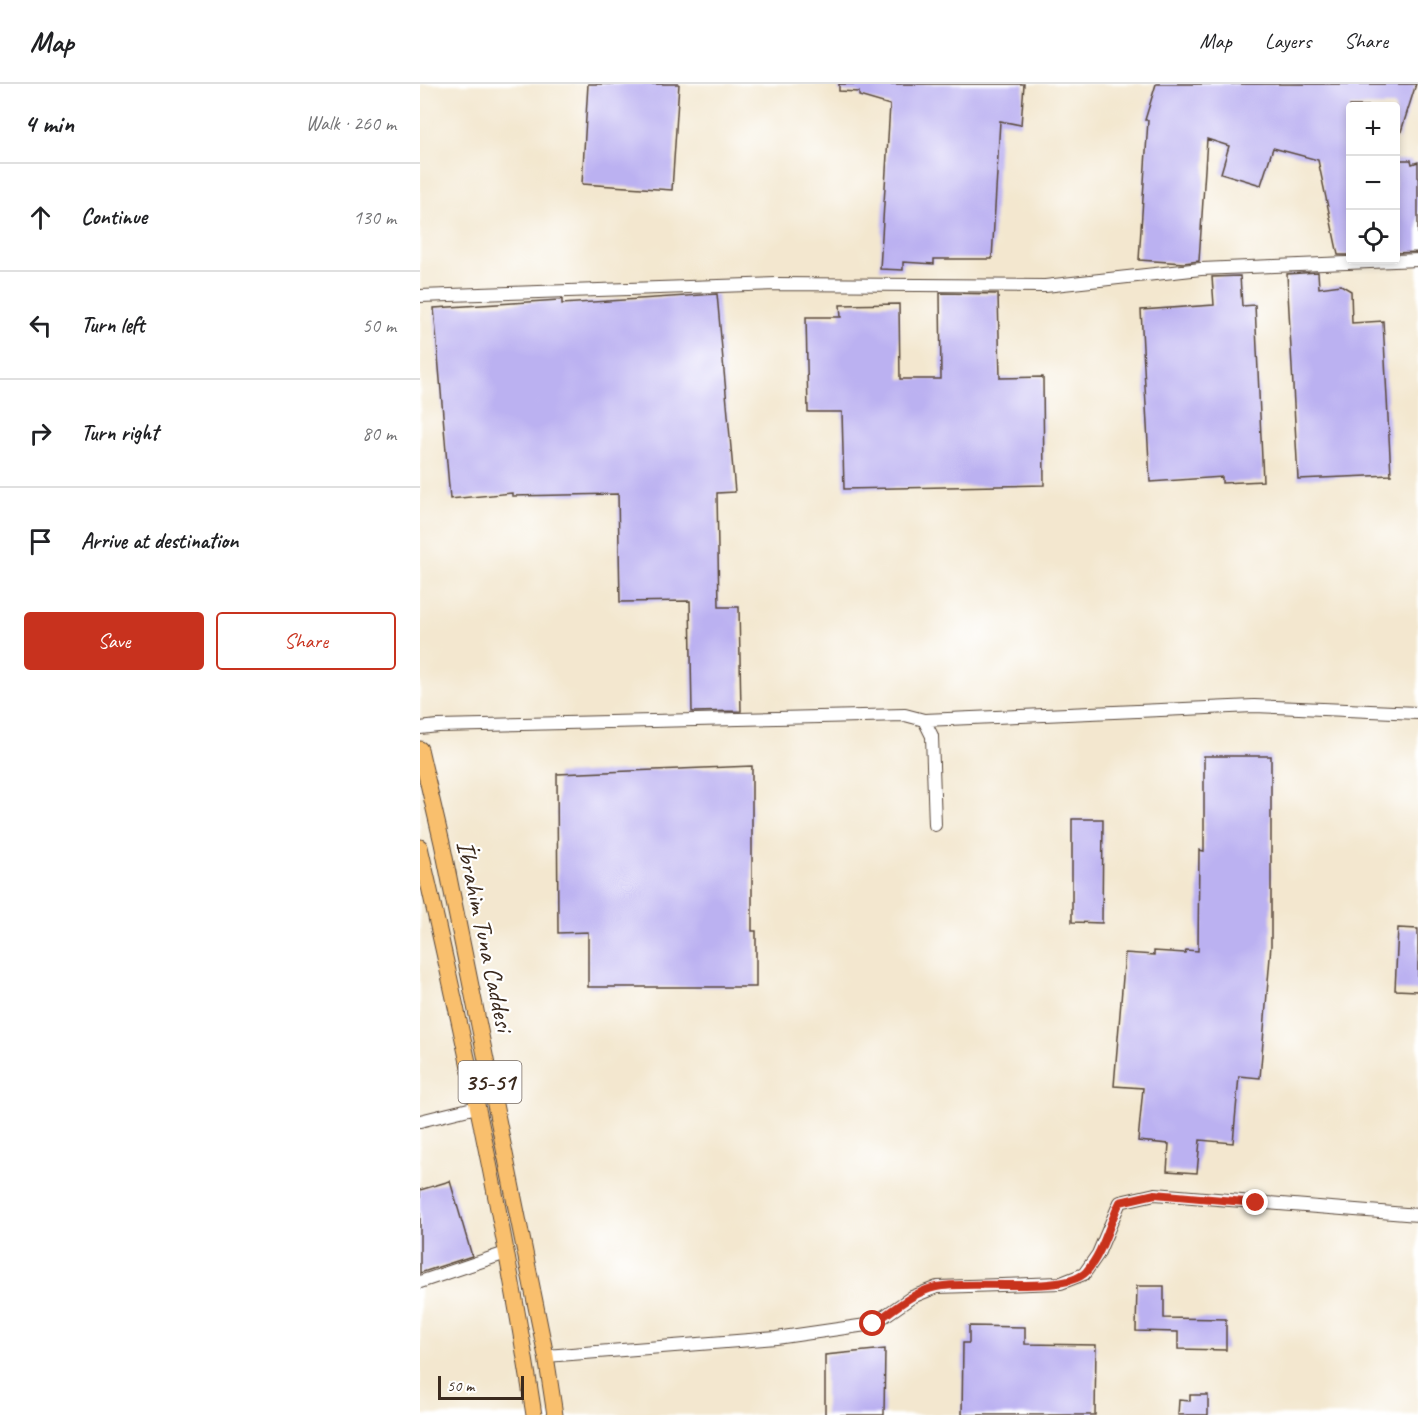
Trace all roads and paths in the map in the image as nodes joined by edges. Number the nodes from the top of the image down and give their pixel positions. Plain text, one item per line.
1 (1418, 260) edge
2 (420, 296) edge
3 (1418, 713) edge
4 (924, 720) junction
5 (420, 728) edge
6 (420, 749) edge
7 (935, 825) dead end
8 (420, 847) edge
9 (477, 1107) junction
10 (420, 1121) edge
11 (1418, 1215) edge
12 (506, 1253) junction
13 (420, 1282) edge
14 (546, 1356) junction
15 (534, 1415) edge
16 (555, 1415) edge

1 - 2 street
3 - 4 street
4 - 5 street
4 - 7 street
6 - 14 main road, İbrahim Tuna Caddesi / 35-51
8 - 9 main road, İbrahim Tuna Caddesi / 35-51
9 - 10 street
9 - 12 main road, İbrahim Tuna Caddesi / 35-51
11 - 14 street
12 - 13 street
12 - 15 main road, İbrahim Tuna Caddesi / 35-51
14 - 16 main road, İbrahim Tuna Caddesi / 35-51

